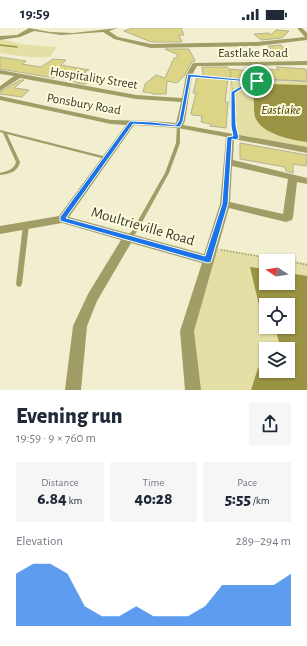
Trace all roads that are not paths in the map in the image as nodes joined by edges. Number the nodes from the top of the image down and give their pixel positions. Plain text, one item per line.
1 (116, 28) edge
2 (299, 28) edge
3 (32, 29) edge
4 (105, 31) junction
5 (307, 37) edge
6 (3, 38) edge
7 (217, 45) junction
8 (222, 58) junction
9 (307, 63) edge
10 (0, 72) edge
11 (18, 76) junction
12 (0, 89) edge
13 (0, 98) edge
14 (184, 100) junction
15 (131, 122) junction
16 (178, 126) junction
17 (0, 131) edge
18 (6, 133) junction
19 (233, 137) junction
20 (307, 150) edge
21 (105, 158) junction
22 (228, 162) junction
23 (0, 174) edge
24 (293, 178) junction
25 (307, 181) edge
26 (225, 204) junction
27 (62, 219) junction
28 (26, 225) junction
29 (0, 230) edge
30 (129, 237) junction
31 (210, 254) junction
32 (19, 284) dead end
33 (73, 390) edge
34 (193, 390) edge

1 - 4 street
2 - 5 street
3 - 4 street
3 - 6 street
4 - 7 street
5 - 7 street
7 - 8 street
8 - 9 street, Eastlake Road
8 - 14 street, Eastlake Road
10 - 11 street, Hospitality Street
11 - 12 street
11 - 14 street, Hospitality Street
13 - 15 street, Ponsbury Road
14 - 16 street
15 - 16 street, Ponsbury Road
15 - 21 street
16 - 19 street, Ponsbury Road
16 - 30 lane
17 - 18 lane
18 - 21 lane
18 - 23 lane
19 - 20 street, Ponsbury Road
19 - 22 street
21 - 27 street
22 - 24 street
22 - 26 street
24 - 25 street
24 - 26 street
26 - 31 street
27 - 28 street, Moultrieville Road
27 - 30 street, Moultrieville Road
28 - 29 street, Moultrieville Road
28 - 32 lane
30 - 31 street, Moultrieville Road
30 - 33 street
31 - 34 street

